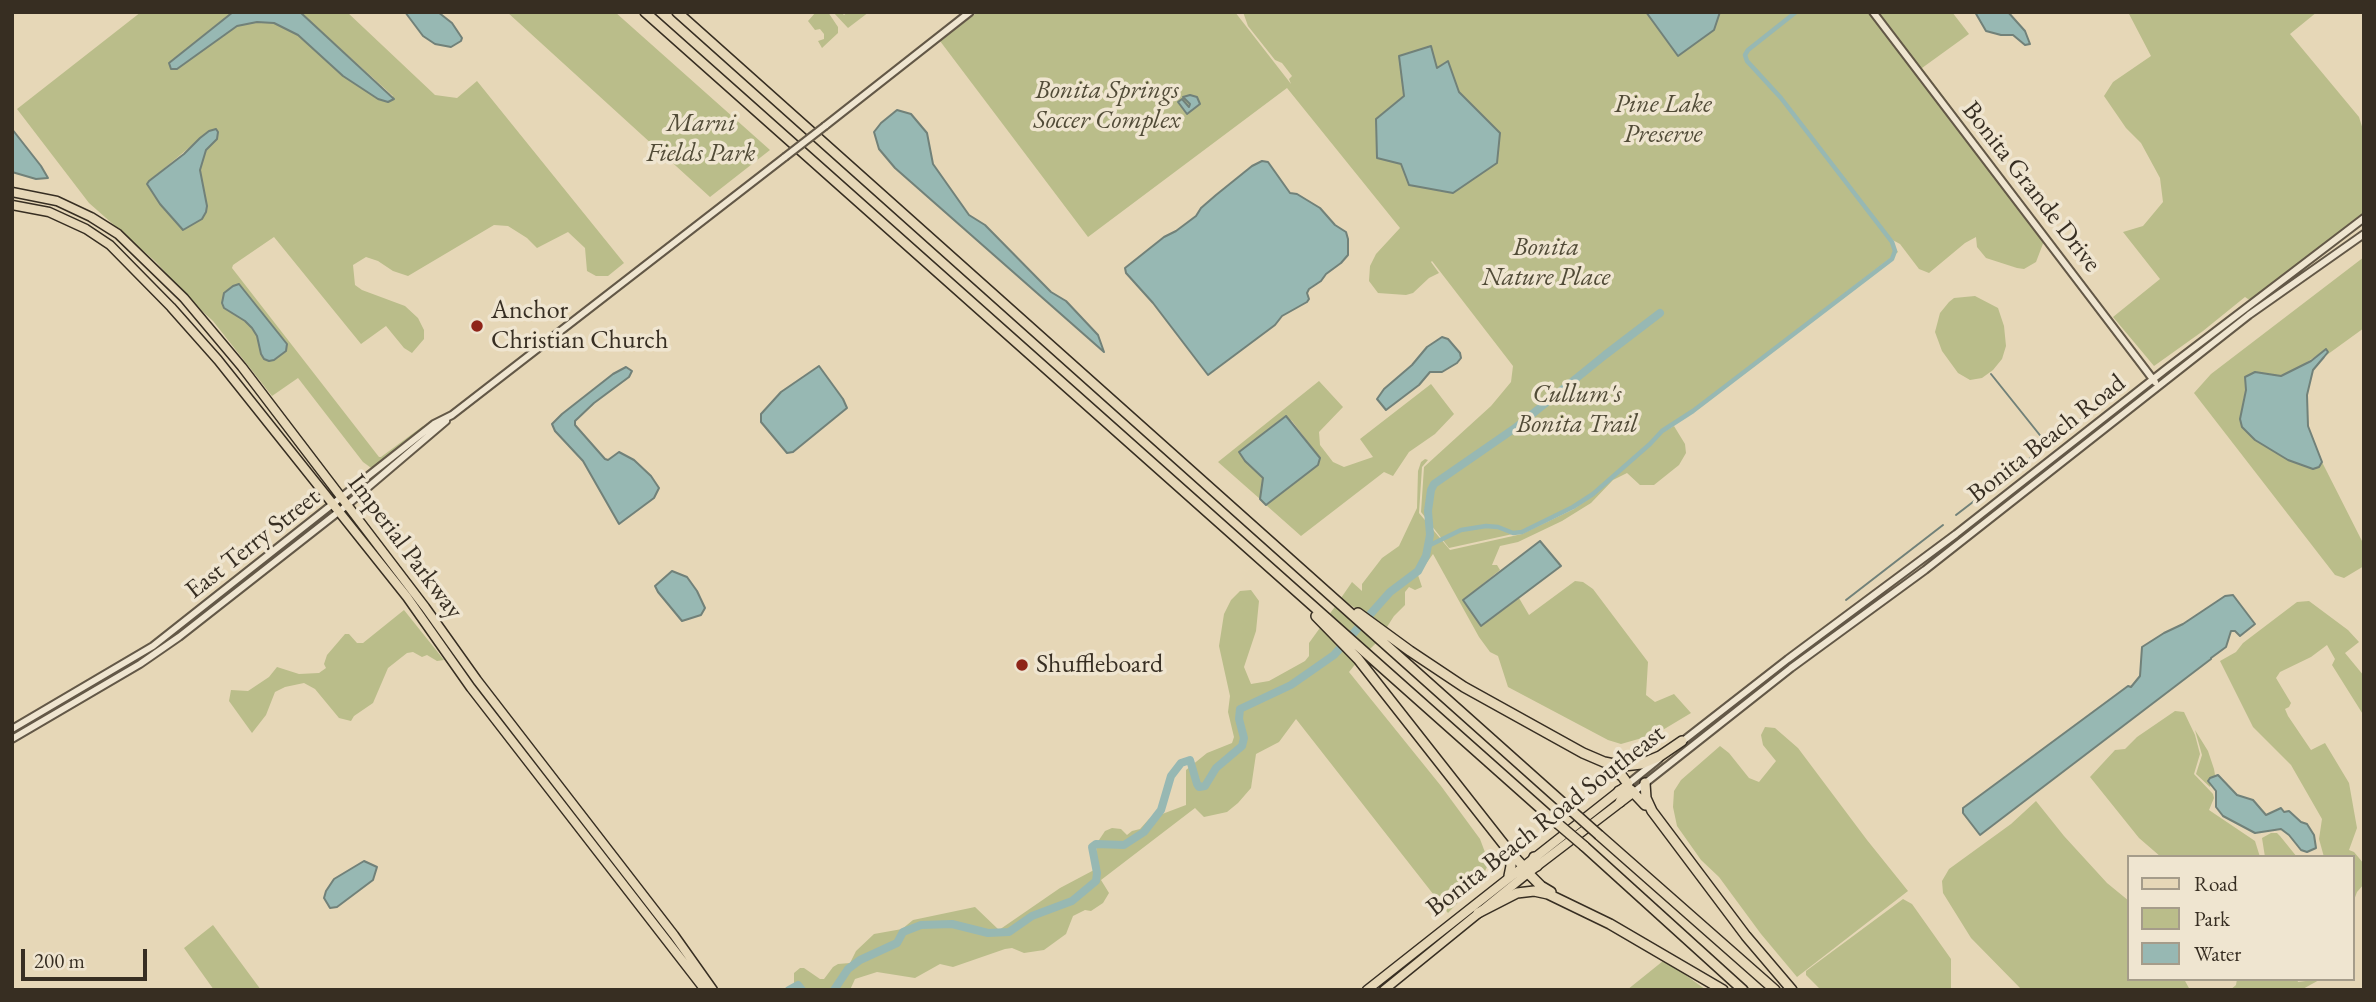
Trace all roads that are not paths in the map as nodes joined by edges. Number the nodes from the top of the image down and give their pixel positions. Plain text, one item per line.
1 (645, 12) edge
2 (677, 12) edge
3 (970, 12) edge
4 (1873, 12) edge
5 (12, 192) edge
6 (12, 205) edge
7 (2364, 218) edge
8 (2364, 234) edge
9 (2153, 379) junction
10 (2158, 386) junction
11 (344, 503) junction
12 (336, 509) junction
13 (252, 569) junction
14 (219, 605) junction
15 (1380, 634) junction
16 (1361, 655) junction
17 (1752, 687) joint
18 (1757, 694) joint
19 (12, 729) edge
20 (12, 739) edge
21 (1682, 741) junction
22 (1583, 753) junction
23 (1645, 783) junction
24 (1627, 789) junction
25 (1620, 802) joint
26 (578, 810) junction
27 (1652, 811) junction
28 (577, 824) junction
29 (1509, 851) junction
30 (619, 864) junction
31 (1530, 865) junction
32 (1509, 876) junction
33 (1563, 899) junction
34 (1478, 913) junction
35 (705, 990) edge
36 (713, 990) edge
37 (1367, 990) edge
38 (1384, 990) edge
39 (1723, 990) edge
40 (1743, 990) edge
41 (1775, 990) edge
42 (1792, 990) edge

1 - 16 highway
2 - 15 highway
3 - 11 street, East Terry Street, bridge
4 - 9 street, Bonita Grande Drive
5 - 11 main road, Imperial Parkway
6 - 12 main road, Imperial Parkway
7 - 9 street, Bonita Beach Road
8 - 10 street, Bonita Beach Road
9 - 10 street, Bonita Grande Drive
9 - 17 street, Bonita Beach Road
10 - 18 street, Bonita Beach Road
11 - 12 street, East Terry Street
11 - 26 main road, Imperial Parkway
12 - 13 street, East Terry Street
12 - 14 street
12 - 28 main road, Imperial Parkway
13 - 14 street
13 - 19 street, East Terry Street
14 - 20 street
15 - 22 highway
15 - 41 highway, bridge
16 - 29 highway
16 - 40 highway, bridge
17 - 21 street, Bonita Beach Road Southeast
18 - 23 street, Bonita Beach Road Southeast
21 - 22 highway
21 - 24 street, Bonita Beach Road Southeast
22 - 24 highway
23 - 24 street, Bonita Beach Road Southeast
23 - 27 highway
24 - 25 highway
24 - 27 highway
24 - 31 main road, Bonita Beach Road Southeast
25 - 31 main road, Bonita Beach Road Southeast
26 - 28 main road
26 - 30 main road, Imperial Parkway
27 - 42 highway
28 - 30 main road
28 - 35 main road, Imperial Parkway
29 - 31 highway
29 - 32 highway
30 - 36 main road, Imperial Parkway
31 - 32 main road, Bonita Beach Road Southeast
31 - 33 highway
31 - 34 main road, Bonita Beach Road Southeast
32 - 37 main road, Bonita Beach Road Southeast
33 - 34 highway
33 - 39 highway
34 - 38 main road, Bonita Beach Road Southeast

